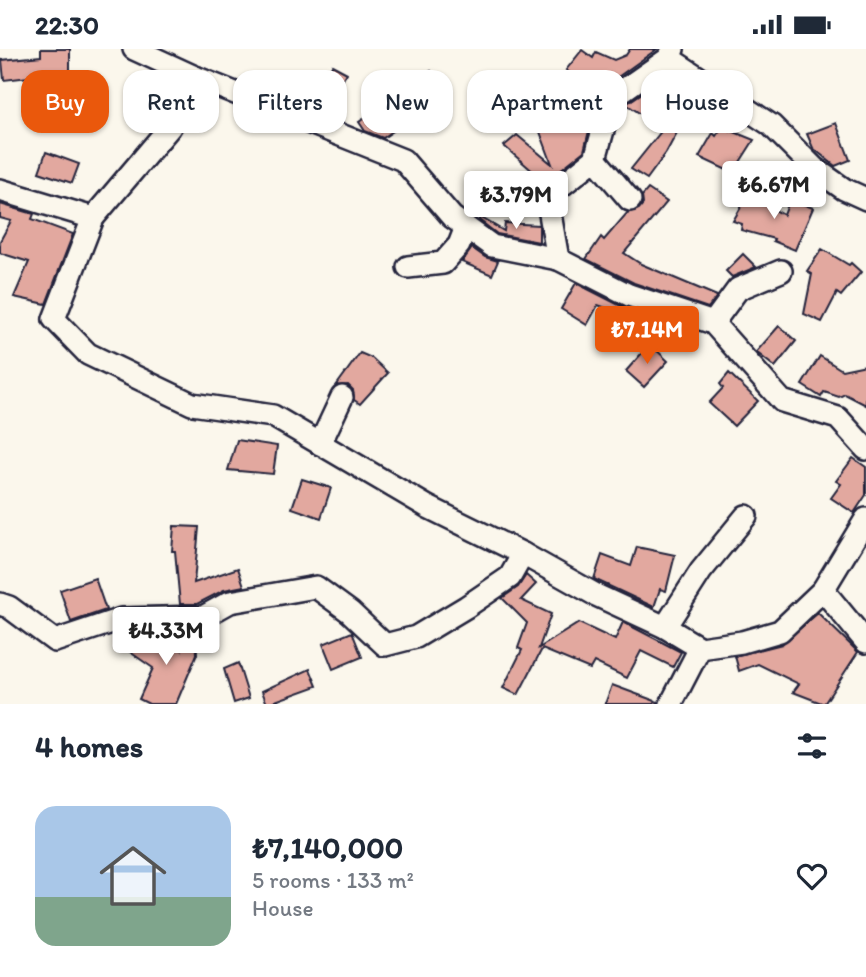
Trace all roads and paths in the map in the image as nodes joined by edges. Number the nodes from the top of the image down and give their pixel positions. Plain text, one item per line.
1 (134, 49) edge
2 (671, 53) edge
3 (180, 70) edge
4 (219, 87) edge
5 (165, 133) edge
6 (595, 159) junction
7 (0, 190) edge
8 (630, 199) dead end
9 (866, 199) edge
10 (93, 218) junction
11 (466, 227) junction
12 (558, 259) junction
13 (408, 267) dead end
14 (781, 271) dead end
15 (713, 323) junction
16 (342, 397) dead end
17 (320, 444) junction
18 (866, 449) edge
19 (746, 516) dead end
20 (866, 519) edge
21 (523, 554) junction
22 (823, 590) junction
23 (0, 604) edge
24 (665, 628) junction
25 (866, 642) edge
26 (700, 648) junction
27 (671, 704) edge

1 - 3 street
2 - 6 street
2 - 9 street
4 - 11 street
5 - 10 street
6 - 8 street
6 - 12 street
7 - 10 street
10 - 17 street
11 - 12 street
11 - 13 street
12 - 15 street
14 - 15 street
15 - 18 street
16 - 17 street
17 - 21 street
19 - 24 street
20 - 22 street
21 - 23 street
21 - 24 street
22 - 25 street
22 - 26 street
24 - 26 street
26 - 27 street

